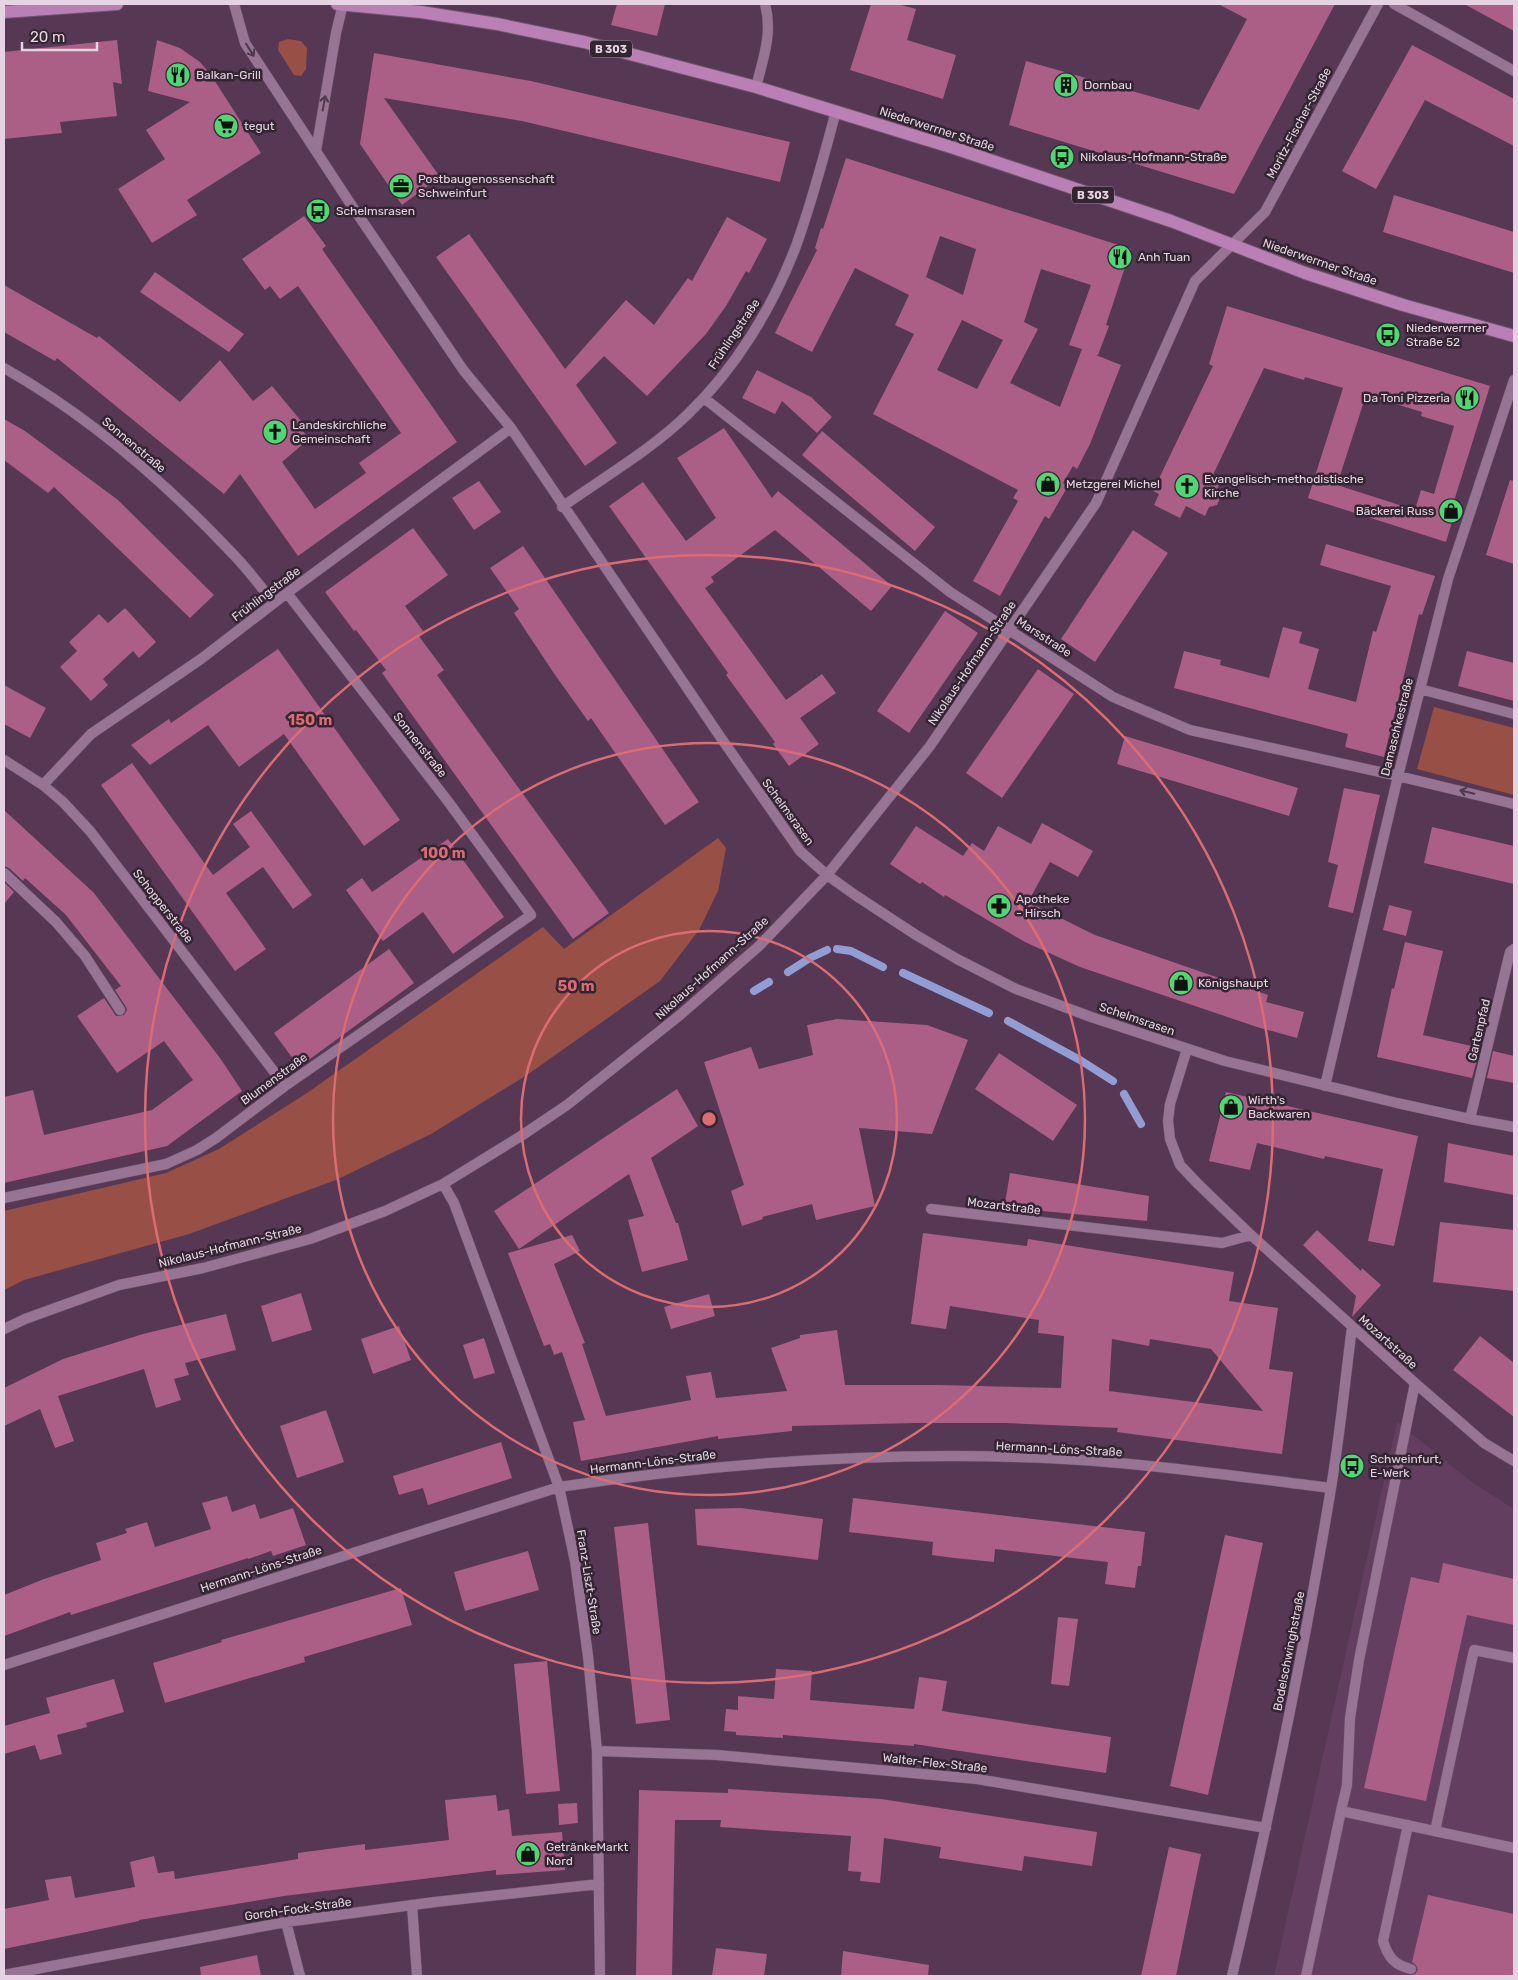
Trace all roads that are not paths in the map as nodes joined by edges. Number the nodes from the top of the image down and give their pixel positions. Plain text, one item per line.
1 (117, 4) edge
2 (234, 4) edge
3 (337, 4) edge
4 (343, 4) edge
5 (765, 4) edge
6 (1378, 4) edge
7 (1394, 4) edge
8 (4, 12) edge
9 (1514, 72) edge
10 (756, 87) junction
11 (836, 111) junction
12 (316, 151) junction
13 (1232, 246) junction
14 (1514, 336) edge
15 (4, 368) edge
16 (1514, 380) edge
17 (704, 398) junction
18 (511, 428) junction
19 (562, 507) junction
20 (287, 593) junction
21 (274, 603) junction
22 (1009, 629) junction
23 (1420, 689) junction
24 (1514, 714) edge
25 (4, 760) edge
26 (1398, 776) junction
27 (43, 785) junction
28 (1514, 804) edge
29 (4, 873) edge
30 (827, 875) junction
31 (531, 915) joint
32 (1514, 949) edge
33 (120, 1010) dead end
34 (1187, 1049) junction
35 (285, 1086) junction
36 (1325, 1086) junction
37 (1470, 1119) junction
38 (1514, 1126) edge
39 (443, 1184) junction
40 (4, 1198) edge
41 (932, 1209) dead end
42 (1251, 1235) junction
43 (1352, 1327) junction
44 (4, 1329) edge
45 (1415, 1383) junction
46 (1514, 1460) edge
47 (558, 1487) junction
48 (1331, 1488) junction
49 (1514, 1658) edge
50 (4, 1665) edge
51 (597, 1751) junction
52 (1340, 1811) junction
53 (1408, 1825) junction
54 (1266, 1828) junction
55 (1435, 1831) junction
56 (1514, 1848) edge
57 (599, 1884) junction
58 (412, 1905) junction
59 (286, 1922) junction
60 (1411, 1969) dead end
61 (4, 1975) edge
62 (300, 1976) edge
63 (417, 1976) edge
64 (600, 1976) edge
65 (1232, 1976) edge
66 (1306, 1976) edge

1 - 8 main road
2 -> 12 street, Schelmsrasen
3 - 4 main road, Niederwerrner Straße / B 303
4 - 10 main road, Niederwerrner Straße / B 303
12 -> 4 street
5 - 10 street
6 - 13 street, Moritz-Fischer-Straße
7 - 9 street
10 - 11 main road, Niederwerrner Straße / B 303
11 - 13 main road, Niederwerrner Straße / B 303
11 - 17 street, Frühlingstraße
12 - 18 street, Schelmsrasen
13 - 14 main road, Niederwerrner Straße / B 303
13 - 22 street, Nikolaus-Hofmann-Straße
15 - 21 street, Sonnenstraße
16 - 23 street, Damaschkestraße
17 - 19 street, Frühlingstraße
17 - 22 street, Marsstraße
18 - 19 street, Schelmsrasen
18 - 20 street, Frühlingstraße
19 - 30 street, Schelmsrasen
20 - 21 street, Frühlingstraße
20 - 31 street, Sonnenstraße
21 - 27 street, Frühlingstraße
22 - 26 street, Marsstraße
22 - 30 street, Nikolaus-Hofmann-Straße
23 - 24 street
23 - 26 street, Damaschkestraße
25 - 27 street, Schopperstraße
28 -> 26 street, Marsstraße
26 - 36 street, Damaschkestraße
27 - 35 street, Schopperstraße
29 - 33 street
30 - 34 street, Schelmsrasen
30 - 39 street, Nikolaus-Hofmann-Straße
31 - 35 street, Blumenstraße
32 - 37 street, Gartenpfad
34 - 36 street, Schelmsrasen
34 - 42 street, Mozartstraße
35 - 40 street, Blumenstraße
36 - 37 street, Schelmsrasen
37 - 38 street, Schelmsrasen
39 - 44 street, Nikolaus-Hofmann-Straße
39 - 47 street, Franz-Liszt-Straße
41 - 42 street, Mozartstraße
42 - 43 street, Mozartstraße
43 - 45 street, Mozartstraße
43 - 48 street, Bodelschwinghstraße
45 - 46 street, Mozartstraße
45 - 52 street
47 - 48 street, Hermann-Löns-Straße
47 - 50 street, Hermann-Löns-Straße
47 - 51 street, Franz-Liszt-Straße
48 - 54 street, Bodelschwinghstraße
49 - 55 street
51 - 54 street, Walter-Flex-Straße
51 - 57 street, Franz-Liszt-Straße
52 - 53 street
52 - 66 street
53 - 55 street
53 - 60 street
54 - 65 street, Bodelschwinghstraße
55 - 56 street
57 - 58 street, Gorch-Fock-Straße
57 - 64 street, Franz-Liszt-Straße
58 - 59 street, Gorch-Fock-Straße
58 - 63 street
59 - 61 street, Gorch-Fock-Straße
59 - 62 street

